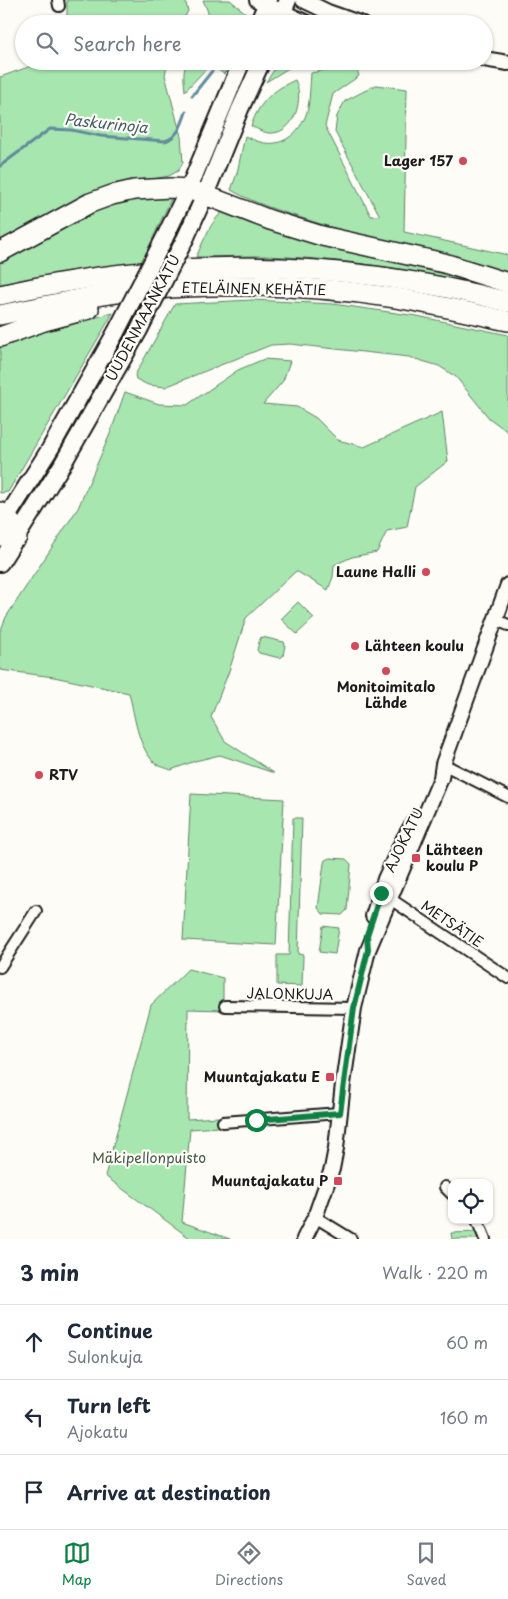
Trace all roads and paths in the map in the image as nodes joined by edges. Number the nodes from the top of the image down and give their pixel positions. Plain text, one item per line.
1 (303, 0) edge
2 (264, 2) edge
3 (283, 12) edge
4 (260, 15) edge
5 (336, 15) edge
6 (493, 60) edge
7 (508, 63) edge
8 (239, 70) edge
9 (258, 70) edge
10 (265, 70) edge
11 (246, 96) junction
12 (197, 192) junction
13 (0, 252) edge
14 (508, 283) edge
15 (288, 287) junction
16 (0, 295) edge
17 (508, 302) edge
18 (0, 315) edge
19 (508, 321) edge
20 (0, 337) edge
21 (2, 519) edge
22 (8, 537) edge
23 (0, 563) edge
24 (508, 585) edge
25 (502, 622) edge
26 (444, 764) junction
27 (508, 797) edge
28 (385, 895) junction
29 (36, 911) dead end
30 (0, 967) edge
31 (508, 978) edge
32 (225, 1006) dead end
33 (354, 1008) junction
34 (340, 1113) junction
35 (223, 1122) dead end
36 (315, 1217) junction
37 (478, 1224) edge
38 (304, 1239) edge
39 (351, 1239) edge
40 (484, 1239) edge

1 - 5 street
2 - 3 street
2 - 4 main road
6 - 7 street
8 - 12 main road, UUDENMAANKATU
9 - 11 main road, UUDENMAANKATU
10 - 11 main road
11 - 12 main road, UUDENMAANKATU
12 - 13 highway
12 - 14 highway
12 - 21 main road, UUDENMAANKATU, bridge
12 - 22 main road, UUDENMAANKATU, bridge
15 - 18 highway, ETELÄINEN KEHÄTIE
15 - 19 highway, ETELÄINEN KEHÄTIE
15 - 20 highway
16 - 17 highway, ETELÄINEN KEHÄTIE
21 - 22 highway
22 - 23 main road, UUDENMAANKATU
24 - 25 street, AJOKATU
25 - 26 street, AJOKATU
26 - 27 street
26 - 28 street, AJOKATU
28 - 31 street, METSÄTIE
28 - 33 street, AJOKATU
29 - 30 street
32 - 33 street, JALONKUJA
33 - 34 street, AJOKATU
34 - 35 street
34 - 36 street, AJOKATU
36 - 38 street, AJOKATU
36 - 39 street
37 - 40 street

